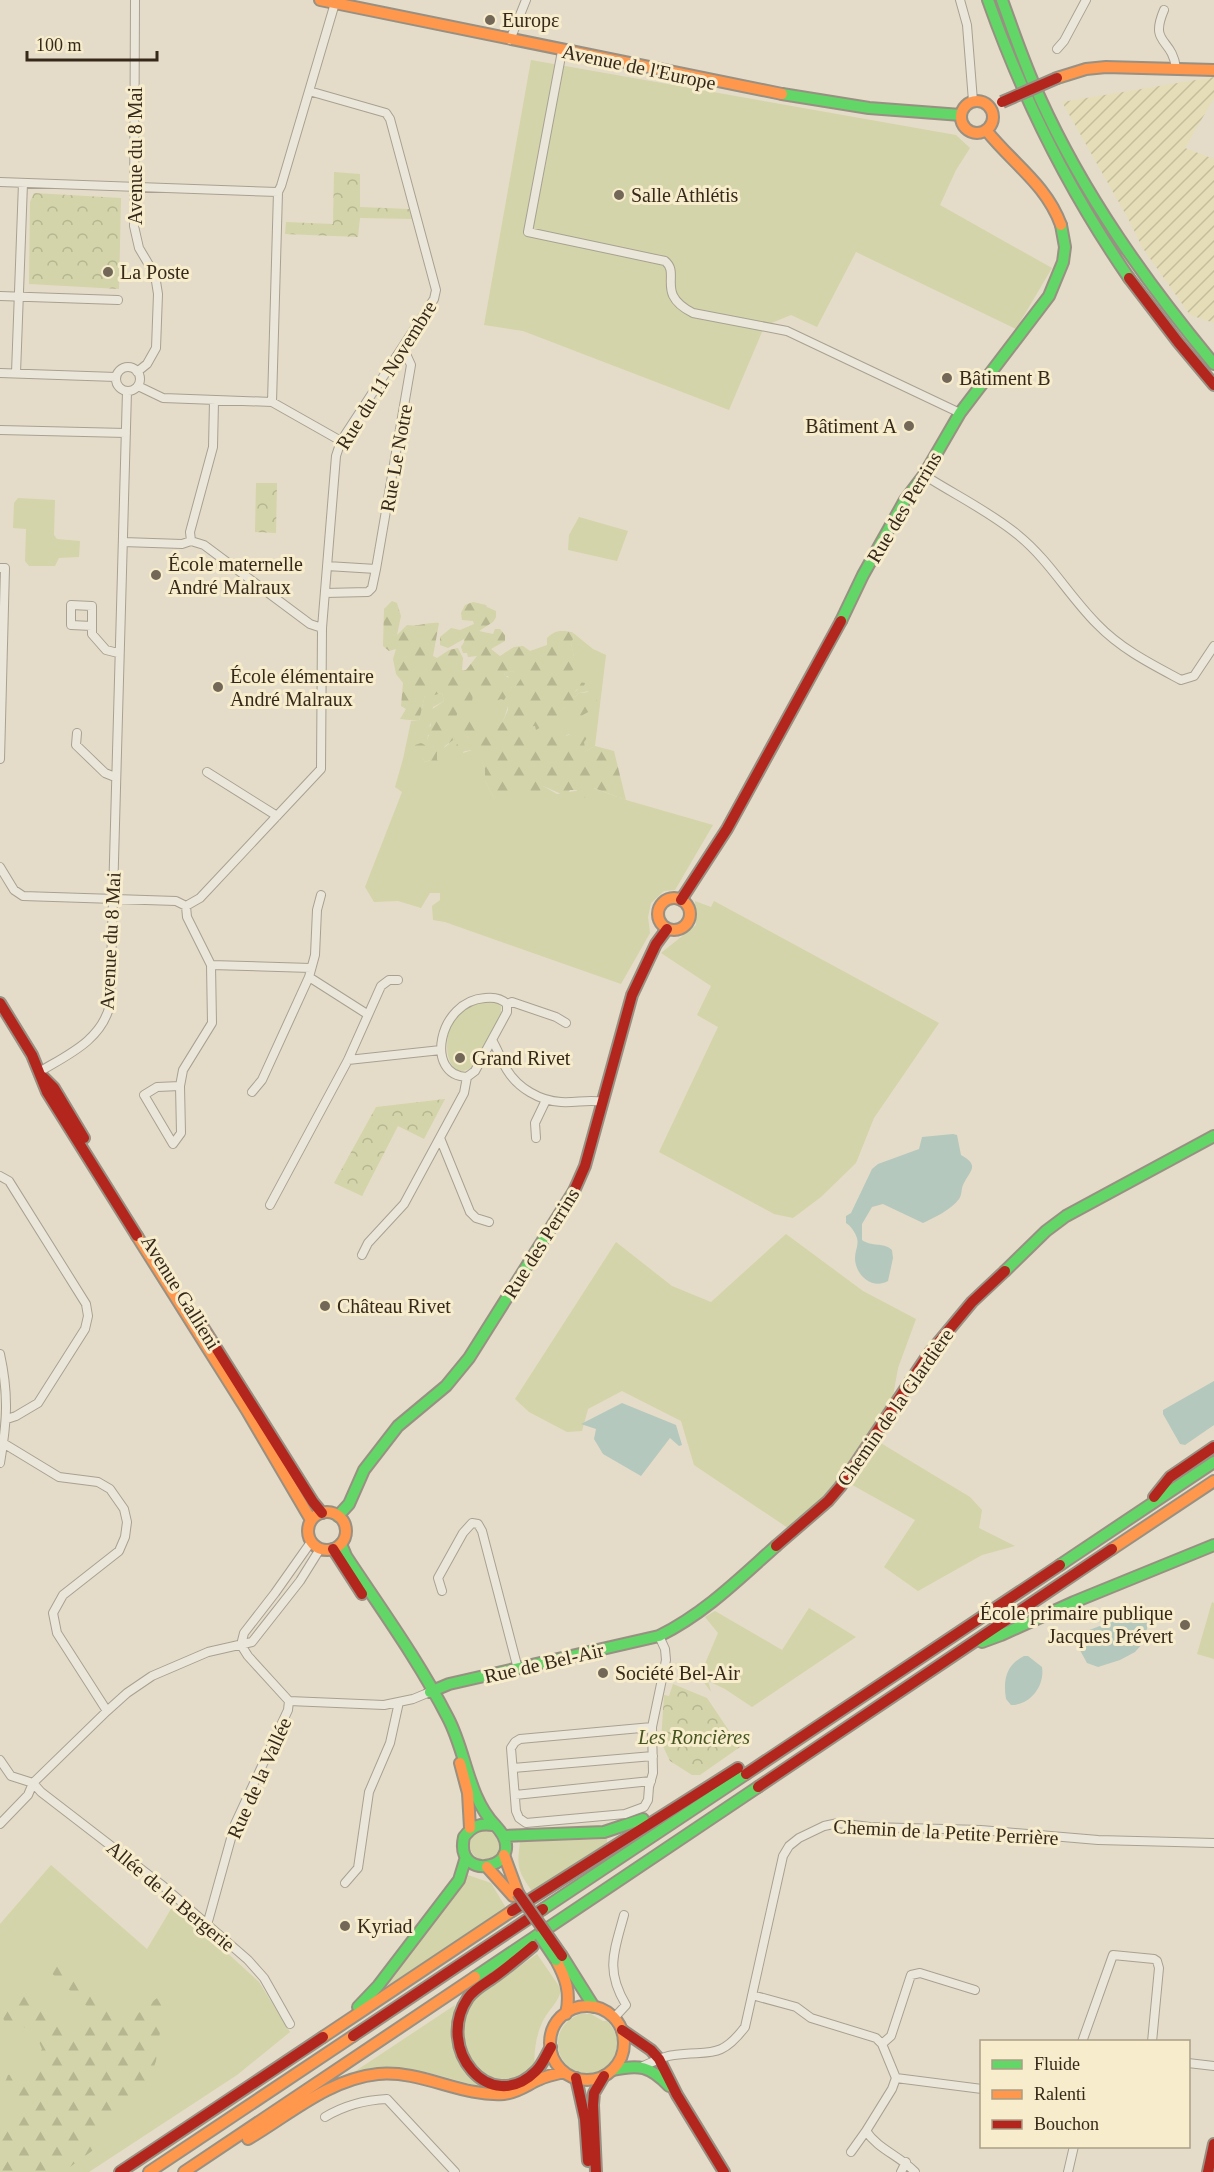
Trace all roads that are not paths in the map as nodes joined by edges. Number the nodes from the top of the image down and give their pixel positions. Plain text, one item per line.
1 (135, 0) edge
2 (321, 0) edge
3 (526, 0) edge
4 (960, 0) edge
5 (988, 0) edge
6 (1002, 0) edge
7 (1086, 0) edge
8 (335, 3) junction
9 (1164, 10) dead end
10 (510, 40) junction
11 (1057, 49) dead end
12 (562, 51) junction
13 (1176, 68) junction
14 (1214, 70) edge
15 (309, 91) junction
16 (973, 101) junction
17 (991, 110) junction
18 (961, 115) junction
19 (986, 130) junction
20 (0, 182) edge
21 (23, 183) junction
22 (134, 187) junction
23 (278, 192) junction
24 (0, 296) edge
25 (18, 296) junction
26 (118, 300) dead end
27 (400, 352) junction
28 (1214, 364) edge
29 (137, 372) junction
30 (0, 373) edge
31 (16, 373) junction
32 (116, 377) junction
33 (1214, 385) edge
34 (138, 386) junction
35 (127, 391) junction
36 (214, 401) junction
37 (272, 402) junction
38 (960, 413) junction
39 (0, 430) edge
40 (126, 433) junction
41 (341, 441) junction
42 (924, 475) junction
43 (191, 541) junction
44 (123, 542) junction
45 (327, 566) junction
46 (0, 568) edge
47 (375, 569) junction
48 (325, 592) junction
49 (92, 626) dead end
50 (322, 628) junction
51 (1214, 646) edge
52 (118, 653) junction
53 (1, 666) edge
54 (77, 733) dead end
55 (0, 759) edge
56 (207, 772) dead end
57 (115, 777) junction
58 (277, 816) junction
59 (0, 867) edge
60 (321, 895) dead end
61 (113, 898) junction
62 (681, 900) junction
63 (186, 906) junction
64 (668, 929) junction
65 (211, 965) junction
66 (310, 972) junction
67 (398, 980) dead end
68 (0, 1003) edge
69 (507, 1004) junction
70 (367, 1014) junction
71 (0, 1015) edge
72 (566, 1023) dead end
73 (492, 1040) junction
74 (441, 1050) junction
75 (348, 1060) junction
76 (39, 1072) junction
77 (467, 1077) junction
78 (180, 1086) junction
79 (252, 1092) dead end
80 (546, 1100) junction
81 (603, 1102) junction
82 (1214, 1136) edge
83 (440, 1138) junction
84 (536, 1138) dead end
85 (0, 1176) edge
86 (270, 1205) dead end
87 (489, 1222) dead end
88 (362, 1255) dead end
89 (0, 1354) edge
90 (3, 1402) edge
91 (7, 1419) junction
92 (3, 1443) junction
93 (1214, 1447) edge
94 (1214, 1462) edge
95 (0, 1463) edge
96 (1214, 1481) edge
97 (1145, 1509) junction
98 (322, 1512) junction
99 (338, 1516) junction
100 (311, 1520) junction
101 (316, 1545) junction
102 (1214, 1545) edge
103 (337, 1547) junction
104 (442, 1591) dead end
105 (659, 1636) junction
106 (241, 1645) junction
107 (972, 1645) junction
108 (518, 1669) junction
109 (430, 1692) junction
110 (289, 1701) junction
111 (399, 1702) junction
112 (107, 1711) junction
113 (652, 1728) junction
114 (796, 1740) junction
115 (653, 1756) junction
116 (0, 1760) edge
117 (513, 1768) junction
118 (651, 1781) junction
119 (33, 1784) junction
120 (696, 1793) junction
121 (515, 1795) junction
122 (0, 1824) edge
123 (494, 1825) junction
124 (471, 1828) junction
125 (504, 1836) junction
126 (1214, 1843) edge
127 (504, 1855) junction
128 (466, 1857) junction
129 (487, 1867) junction
130 (345, 1883) dead end
131 (516, 1894) junction
132 (575, 1910) junction
133 (624, 1915) dead end
134 (207, 1925) junction
135 (559, 1958) junction
136 (975, 1990) dead end
137 (752, 1995) junction
138 (594, 2007) junction
139 (566, 2014) junction
140 (614, 2018) junction
141 (290, 2024) dead end
142 (331, 2030) junction
143 (622, 2030) junction
144 (1083, 2040) edge
145 (1152, 2040) edge
146 (882, 2044) junction
147 (551, 2048) junction
148 (659, 2059) junction
149 (1190, 2063) edge
150 (643, 2066) junction
151 (1214, 2066) edge
152 (564, 2072) junction
153 (609, 2073) junction
154 (576, 2078) junction
155 (896, 2078) junction
156 (980, 2089) edge
157 (677, 2095) junction
158 (326, 2117) dead end
159 (866, 2131) junction
160 (1214, 2144) edge
161 (1074, 2148) edge
162 (851, 2152) dead end
163 (906, 2162) junction
164 (120, 2172) edge
165 (149, 2172) edge
166 (185, 2172) edge
167 (455, 2172) edge
168 (589, 2172) edge
169 (596, 2172) edge
170 (724, 2172) edge
171 (901, 2172) edge
172 (915, 2172) edge
173 (1068, 2172) edge
174 (1208, 2172) edge

1 - 22 street, Avenue du 8 Mai
2 - 8 main road, Avenue de l'Europe
3 - 10 street
4 - 16 street
5 - 33 main road
6 - 28 main road
7 - 11 street
8 - 10 main road, Avenue de l'Europe
8 - 15 street
9 - 13 street
10 - 12 main road, Avenue de l'Europe
12 - 18 main road, Avenue de l'Europe
12 - 38 street
13 - 14 main road
13 - 17 main road, bridge
15 - 23 street
15 - 27 street, Rue du 11 Novembre
16 - 17 main road
16 - 18 main road
17 - 19 main road
18 - 19 main road
19 - 38 main road, Rue des Perrins
20 - 21 street
21 - 22 street
21 - 25 street
22 - 23 street
22 - 29 street, Avenue du 8 Mai
23 - 37 street
24 - 25 street
25 - 26 street
25 - 31 street
27 - 41 street, Rue du 11 Novembre
27 - 47 street, Rue Le Notre
29 - 32 street
29 - 34 street
30 - 31 street
31 - 32 street
32 - 35 street
34 - 35 street
34 - 36 street
35 - 40 street, Avenue du 8 Mai
36 - 37 street
36 - 43 street
37 - 41 street
38 - 42 main road, Rue des Perrins
39 - 40 street
40 - 44 street, Avenue du 8 Mai
41 - 45 street, Rue du 11 Novembre
42 - 51 street
42 - 62 main road, Rue des Perrins
43 - 44 street
43 - 50 street
44 - 52 street, Avenue du 8 Mai
45 - 47 street
45 - 48 street, Rue du 11 Novembre
46 - 53 street
47 - 48 street, Rue Le Notre
48 - 50 street, Rue du 11 Novembre
49 - 52 street
50 - 58 street, Rue du 11 Novembre
52 - 57 street, Avenue du 8 Mai
53 - 55 street
54 - 57 street
56 - 58 street
57 - 61 street, Avenue du 8 Mai
58 - 63 street, Rue du 11 Novembre
59 - 61 street
60 - 66 street
61 - 63 street
61 - 76 street, Avenue du 8 Mai
62 - 64 main road
62 - 64 main road
63 - 65 street
64 - 81 main road, Rue des Perrins
65 - 66 street
65 - 78 street
66 - 70 street
66 - 79 street
67 - 70 street
68 - 76 main road, Avenue Gallieni
69 - 72 street
69 - 73 street
69 - 74 street
70 - 75 street
71 - 76 main road, Avenue Gallieni
73 - 77 street
73 - 80 street
74 - 75 street
74 - 77 street
75 - 86 street
76 - 98 main road, Avenue Gallieni
76 - 100 main road, Avenue Gallieni
77 - 83 street
78 - 78 street
80 - 81 street
80 - 84 street
81 - 99 main road, Rue des Perrins
82 - 105 main road, Chemin de la Glardière
83 - 87 street
83 - 88 street
85 - 91 street
89 - 90 street
90 - 91 street
91 - 92 street
92 - 95 street
92 - 112 street
93 - 97 main road
94 - 97 main road
96 - 107 main road
97 - 114 main road
98 - 99 main road
98 - 100 main road
99 - 103 main road
100 - 101 main road
101 - 103 main road
101 - 106 street
101 - 106 street
102 - 107 main road
103 - 109 main road
104 - 108 street
105 - 108 main road, Rue de Bel-Air
105 - 113 street
106 - 110 street
106 - 112 street
107 - 132 main road
108 - 109 main road, Rue de Bel-Air
109 - 111 street
109 - 123 main road
109 - 124 main road
110 - 111 street
110 - 134 street, Rue de la Vallée
111 - 130 street
112 - 119 street
113 - 115 street
113 - 117 street
114 - 120 main road
114 - 165 main road
115 - 117 street
115 - 118 street
116 - 119 street, Allée de la Bergerie
117 - 121 street
118 - 121 street
118 - 121 street
119 - 122 street
119 - 134 street, Allée de la Bergerie
120 - 125 main road
120 - 142 main road
123 - 124 main road
123 - 125 main road
124 - 128 main road
125 - 127 main road
126 - 137 street, Chemin de la Petite Perrière
127 - 129 main road
127 - 131 main road
128 - 129 main road
128 - 142 main road
129 - 131 main road
131 - 135 main road, bridge
132 - 147 main road
132 - 166 main road
133 - 140 street
134 - 141 street, Allée de la Bergerie
135 - 138 main road
135 - 139 main road
136 - 146 street
137 - 146 street
137 - 148 street, Chemin de la Petite Perrière
138 - 139 main road
138 - 140 main road
139 - 147 main road
140 - 143 main road
142 - 164 main road
143 - 148 main road
143 - 153 main road
144 - 145 street
146 - 155 street
147 - 152 main road
148 - 150 street, Chemin de la Petite Perrière
148 - 157 main road
149 - 151 street
150 - 153 main road
150 - 157 main road
152 - 154 main road
152 - 166 main road
153 - 154 main road
153 - 169 main road
154 - 168 main road
155 - 156 street
155 - 159 street
157 - 170 main road
158 - 167 street
159 - 162 street
159 - 163 street
160 - 174 main road
161 - 173 street
163 - 171 street
163 - 172 street

